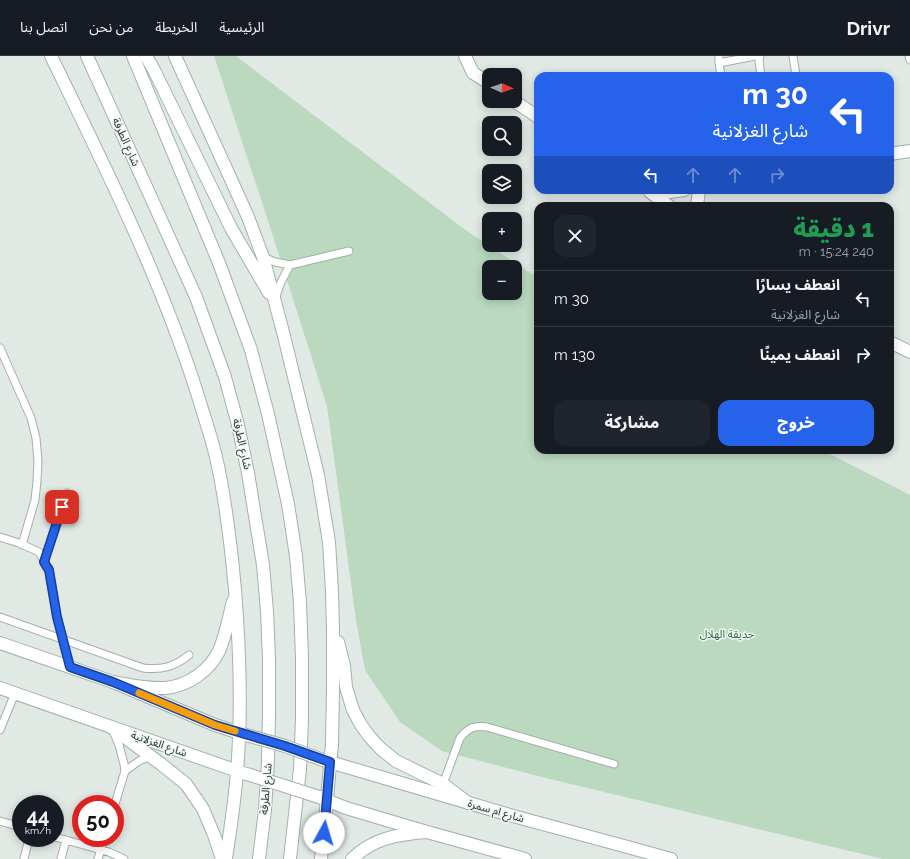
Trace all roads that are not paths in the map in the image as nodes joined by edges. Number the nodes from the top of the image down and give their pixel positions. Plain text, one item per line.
1 (51, 56) edge
2 (87, 56) edge
3 (133, 56) edge
4 (146, 56) edge
5 (175, 56) edge
6 (465, 56) edge
7 (755, 56) edge
8 (760, 56) edge
9 (793, 56) edge
10 (909, 56) edge
11 (719, 60) edge
12 (910, 60) edge
13 (720, 72) edge
14 (760, 72) edge
15 (795, 72) edge
16 (482, 79) edge
17 (522, 106) edge
18 (534, 114) edge
19 (910, 151) edge
20 (894, 153) edge
21 (654, 194) edge
22 (664, 202) edge
23 (348, 251) dead end
24 (263, 257) junction
25 (290, 265) junction
26 (276, 304) junction
27 (894, 344) edge
28 (0, 348) edge
29 (910, 352) edge
30 (67, 493) dead end
31 (0, 537) edge
32 (22, 544) junction
33 (44, 562) junction
34 (235, 590) junction
35 (0, 617) edge
36 (333, 630) junction
37 (63, 640) junction
38 (0, 643) edge
39 (189, 655) dead end
40 (70, 667) junction
41 (113, 682) junction
42 (0, 688) edge
43 (15, 693) junction
44 (111, 727) junction
45 (0, 730) edge
46 (245, 734) junction
47 (151, 756) junction
48 (326, 761) junction
49 (614, 764) dead end
50 (125, 771) junction
51 (242, 772) junction
52 (443, 784) junction
53 (118, 795) edge
54 (323, 799) junction
55 (468, 803) junction
56 (0, 821) edge
57 (12, 824) edge
58 (428, 832) junction
59 (66, 840) joint
60 (27, 847) edge
61 (101, 847) edge
62 (100, 850) junction
63 (24, 859) edge
64 (61, 859) edge
65 (98, 859) edge
66 (124, 859) edge
67 (222, 859) edge
68 (226, 859) edge
69 (259, 859) edge
70 (290, 859) edge
71 (321, 859) edge
72 (352, 859) edge
73 (525, 859) edge
74 (671, 859) edge

1 - 34 main road
2 - 69 main road, شارع الطرفة
3 - 70 main road
4 - 26 main road
5 - 24 main road
6 - 16 main road
7 - 11 lane
8 - 14 lane
9 - 15 lane
10 - 12 lane
11 - 13 lane
17 - 18 main road
19 - 20 main road
21 - 22 main road
23 - 25 lane
24 - 25 lane
24 - 26 main road
25 - 26 lane
26 - 36 main road
27 - 29 main road
28 - 32 lane
30 - 33 lane
31 - 32 lane
32 - 33 lane
33 - 37 lane
34 - 41 main road
34 - 46 main road
35 - 37 lane
36 - 48 main road
36 - 52 main road
37 - 39 lane
37 - 40 lane
38 - 40 main road
40 - 41 main road
41 - 46 main road
42 - 43 main road, شارع الغزلانية
43 - 44 main road, شارع الغزلانية
43 - 45 lane
44 - 47 main road
44 - 50 lane
44 - 51 main road, شارع الغزلانية
46 - 48 main road, bridge
46 - 51 main road
47 - 50 lane
47 - 67 main road
48 - 54 main road
48 - 55 main road, شارع ام سمرة
49 - 52 lane
50 - 53 lane
51 - 54 main road, شارع الغزلانية, bridge
51 - 68 main road
52 - 55 main road
54 - 58 main road
54 - 71 main road
55 - 74 main road, شارع ام سمرة
56 - 57 lane
58 - 72 main road
58 - 73 main road
59 - 62 lane
59 - 64 lane
60 - 63 lane
61 - 62 lane
62 - 65 lane
62 - 66 lane

